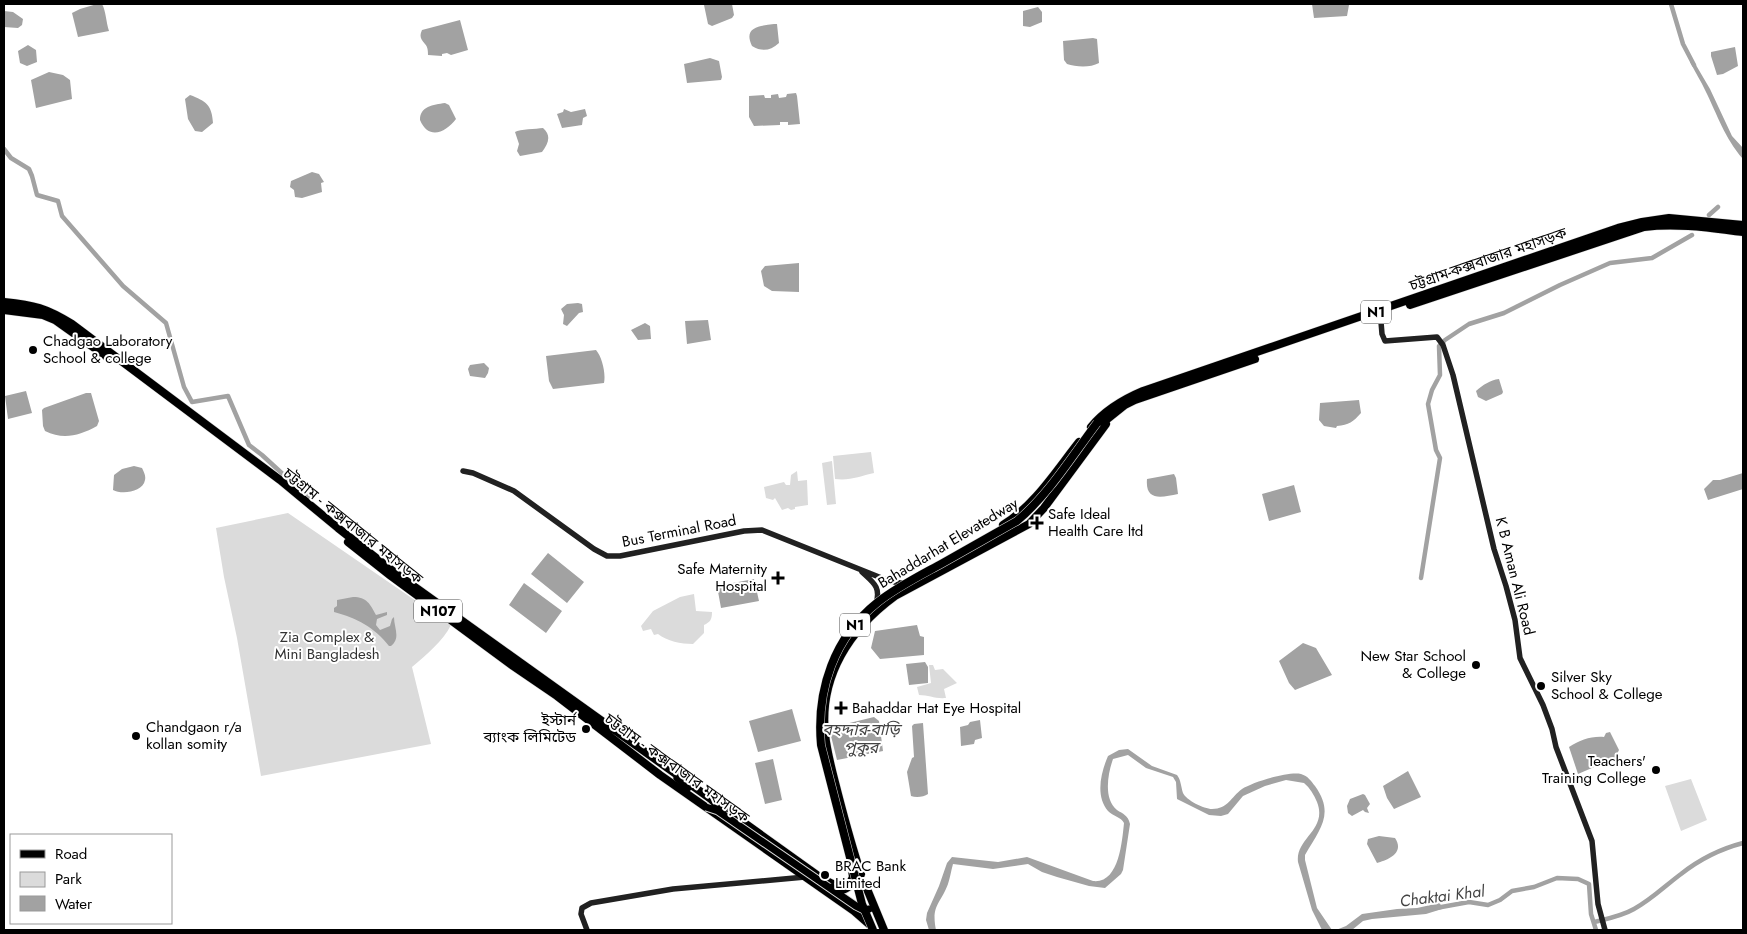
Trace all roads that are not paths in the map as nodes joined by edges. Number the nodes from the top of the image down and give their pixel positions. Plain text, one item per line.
1 (1743, 225) edge
2 (1743, 232) edge
3 (1607, 236) junction
4 (4, 302) edge
5 (4, 310) edge
6 (1381, 322) dead end
7 (1110, 414) junction
8 (463, 471) dead end
9 (857, 567) junction
10 (908, 584) junction
11 (876, 607) junction
12 (667, 768) junction
13 (663, 776) junction
14 (706, 807) junction
15 (805, 877) junction
16 (859, 880) junction
17 (866, 909) junction
18 (1604, 928) edge
19 (872, 929) edge
20 (587, 930) edge
21 (882, 930) edge

1 - 3 highway, চট্টগ্রাম-কক্সবাজার মহাসড়ক / N1
2 - 3 highway, চট্টগ্রাম-কক্সবাজার মহাসড়ক / N1
3 - 7 highway, চট্টগ্রাম-কক্সবাজার মহাসড়ক / N1
4 - 12 highway, N107
5 - 13 highway, চট্টগ্রাম - কক্সবাজার মহাসড়ক / N107
6 - 18 street, K B Aman Ali Road
7 - 10 highway, N1
7 - 16 highway, N1
7 - 16 highway, Bahaddarhat Elevatedway / N1, bridge
8 - 9 street, Bus Terminal Road
9 - 10 street, Bus Terminal Road
9 - 11 street, Bus Terminal Road
10 - 11 highway, N1
11 - 16 highway, N1
12 - 13 main road
12 - 16 highway, N107
13 - 14 highway, চট্টগ্রাম - কক্সবাজার মহাসড়ক / N107
14 - 15 highway, চট্টগ্রাম - কক্সবাজার মহাসড়ক / N107
14 - 17 main road, bridge
15 - 19 highway, চট্টগ্রাম - কক্সবাজার মহাসড়ক / N107
15 - 20 street
16 - 17 highway, Bahaddarhat Elevatedway / N1, bridge
16 - 19 highway, N1
16 - 21 highway, N1
17 - 19 highway, Bahaddarhat Elevatedway / N1, bridge
17 - 21 highway, Bahaddarhat Elevatedway / N1

